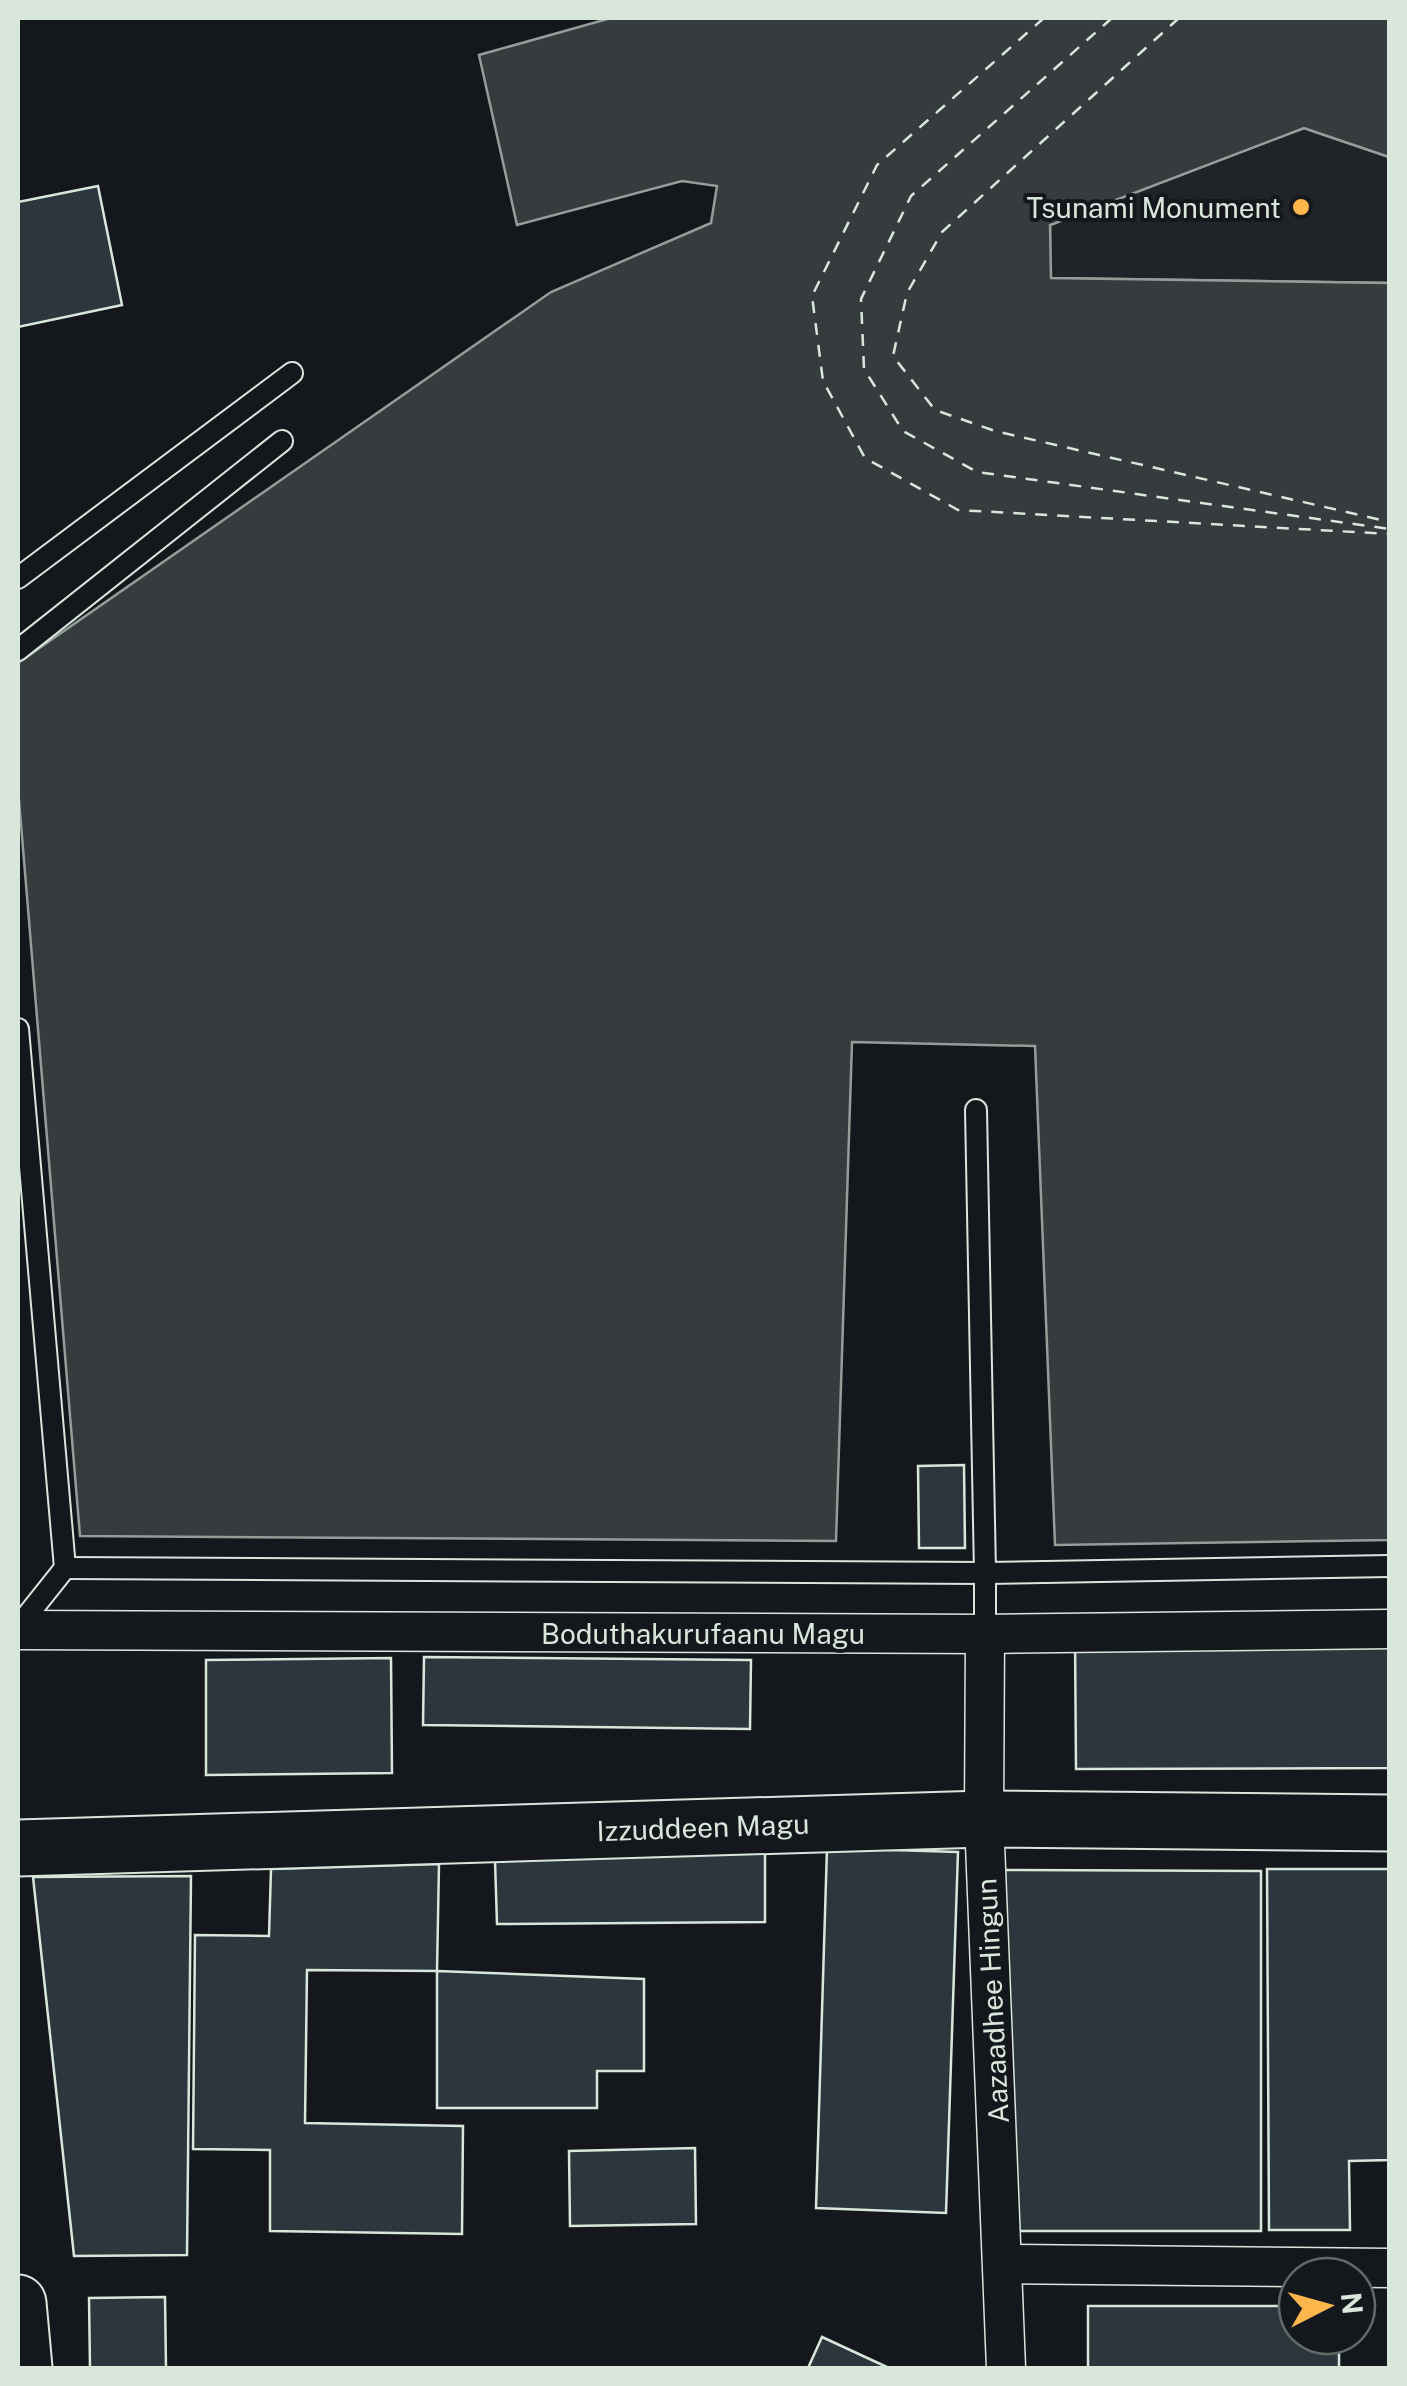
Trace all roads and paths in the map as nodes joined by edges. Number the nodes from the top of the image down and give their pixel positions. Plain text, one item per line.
1 (292, 373) dead end
2 (282, 441) dead end
3 (18, 578) edge
4 (18, 650) edge
5 (18, 1030) edge
6 (976, 1110) dead end
7 (1390, 1566) edge
8 (65, 1568) junction
9 (985, 1574) junction
10 (18, 1629) edge
11 (1390, 1629) edge
12 (984, 1634) junction
13 (984, 1818) junction
14 (1390, 1823) edge
15 (18, 1848) edge
16 (1004, 2264) junction
17 (1390, 2268) edge
18 (18, 2303) edge
19 (24, 2368) edge
20 (1006, 2368) edge

1 - 3 lane
2 - 4 lane
5 - 8 lane
6 - 9 lane
7 - 9 lane
8 - 9 lane
8 - 10 lane
9 - 12 lane
10 - 12 street, Boduthakurufaanu Magu
11 - 12 street, Boduthakurufaanu Magu
12 - 13 street, Aazaadhee Hingun
13 - 14 main road, Izzuddeen Magu
13 - 15 main road, Izzuddeen Magu
13 - 16 street, Aazaadhee Hingun
16 - 17 street
16 - 20 street, Aazaadhee Hingun
18 - 19 main road

